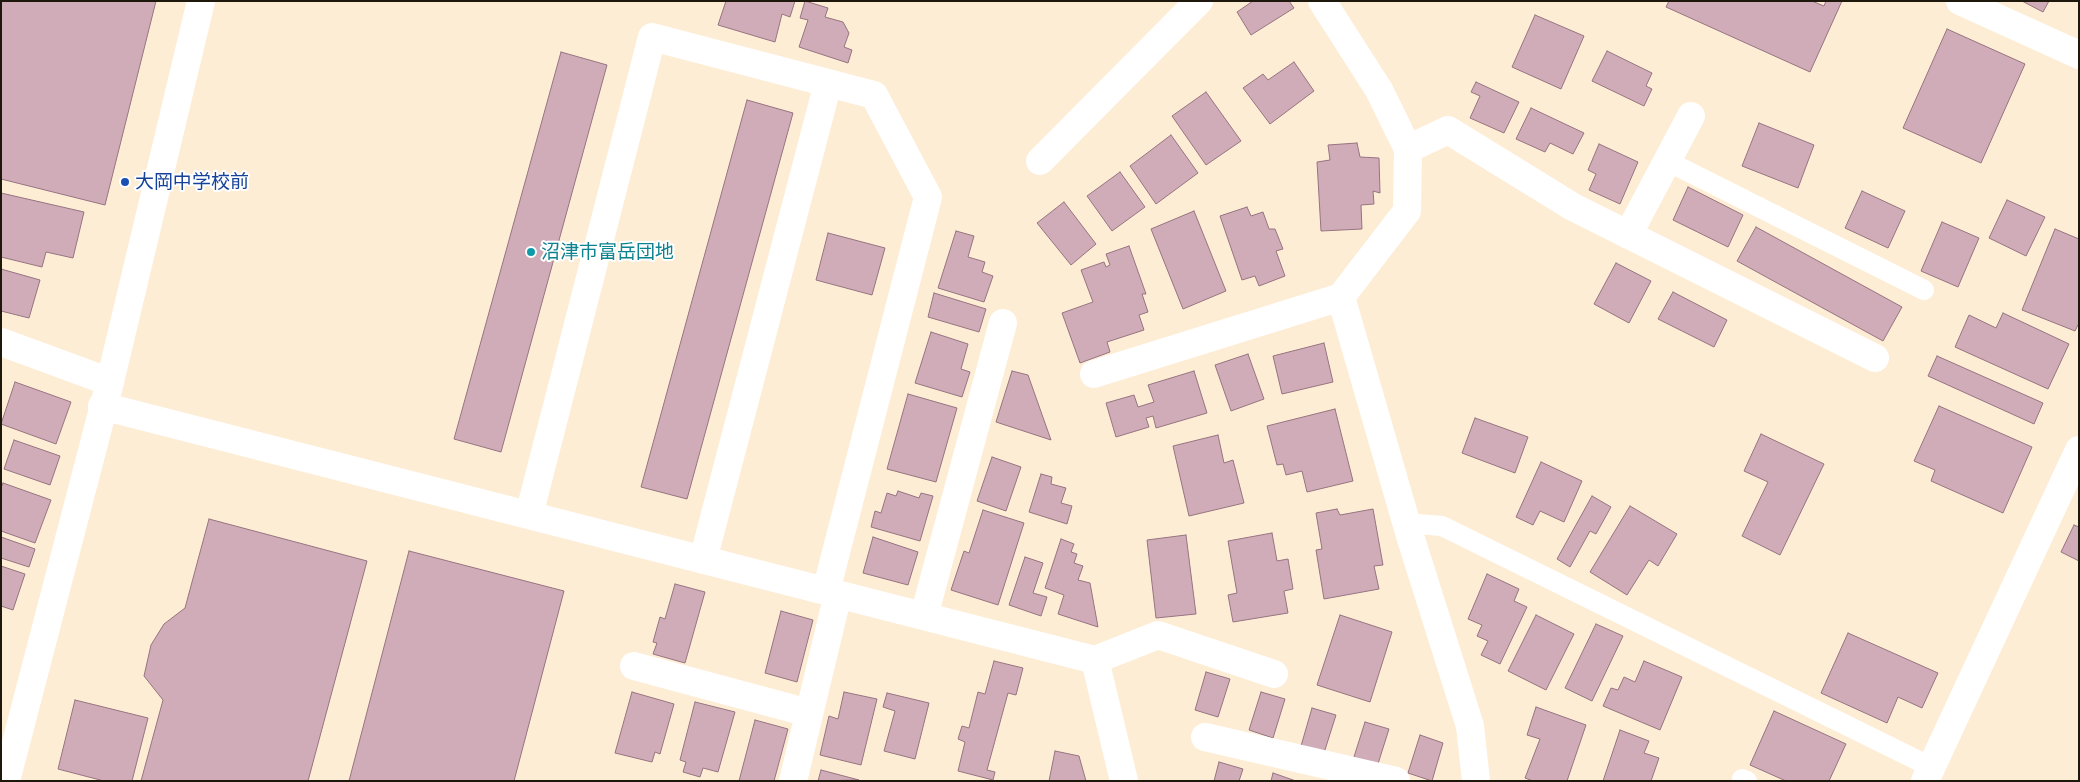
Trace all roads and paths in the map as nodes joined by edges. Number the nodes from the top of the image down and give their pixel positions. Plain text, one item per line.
1 (201, 1) edge
2 (1199, 1) edge
3 (1322, 1) edge
4 (1960, 1) edge
5 (2079, 55) edge
6 (828, 83) junction
7 (1691, 116) dead end
8 (1408, 149) junction
9 (1040, 161) dead end
10 (1667, 162) junction
11 (1628, 235) junction
12 (1924, 290) dead end
13 (1341, 298) junction
14 (1003, 323) dead end
15 (1, 342) edge
16 (1875, 358) dead end
17 (1094, 374) dead end
18 (106, 394) junction
19 (2079, 450) edge
20 (529, 515) junction
21 (1406, 523) junction
22 (703, 560) junction
23 (832, 593) junction
24 (924, 616) junction
25 (1095, 660) junction
26 (634, 666) dead end
27 (1274, 674) dead end
28 (809, 713) junction
29 (1204, 737) dead end
30 (1928, 774) edge
31 (6, 781) edge
32 (793, 781) edge
33 (1124, 781) edge
34 (1396, 781) edge
35 (1476, 781) edge

1 - 18 street
2 - 9 street
3 - 8 street
4 - 5 street
6 - 20 street
6 - 22 street
6 - 23 street
7 - 10 street
8 - 11 street
8 - 13 street
10 - 11 street
10 - 12 lane
11 - 16 street
13 - 17 street
13 - 21 street
14 - 24 street
15 - 18 street
18 - 20 street
18 - 31 street
19 - 30 street
20 - 22 street
21 - 30 lane
21 - 35 street
22 - 23 street
23 - 24 street
23 - 28 street
24 - 25 street
25 - 27 street
25 - 33 street
26 - 28 street
28 - 32 street
29 - 34 street

